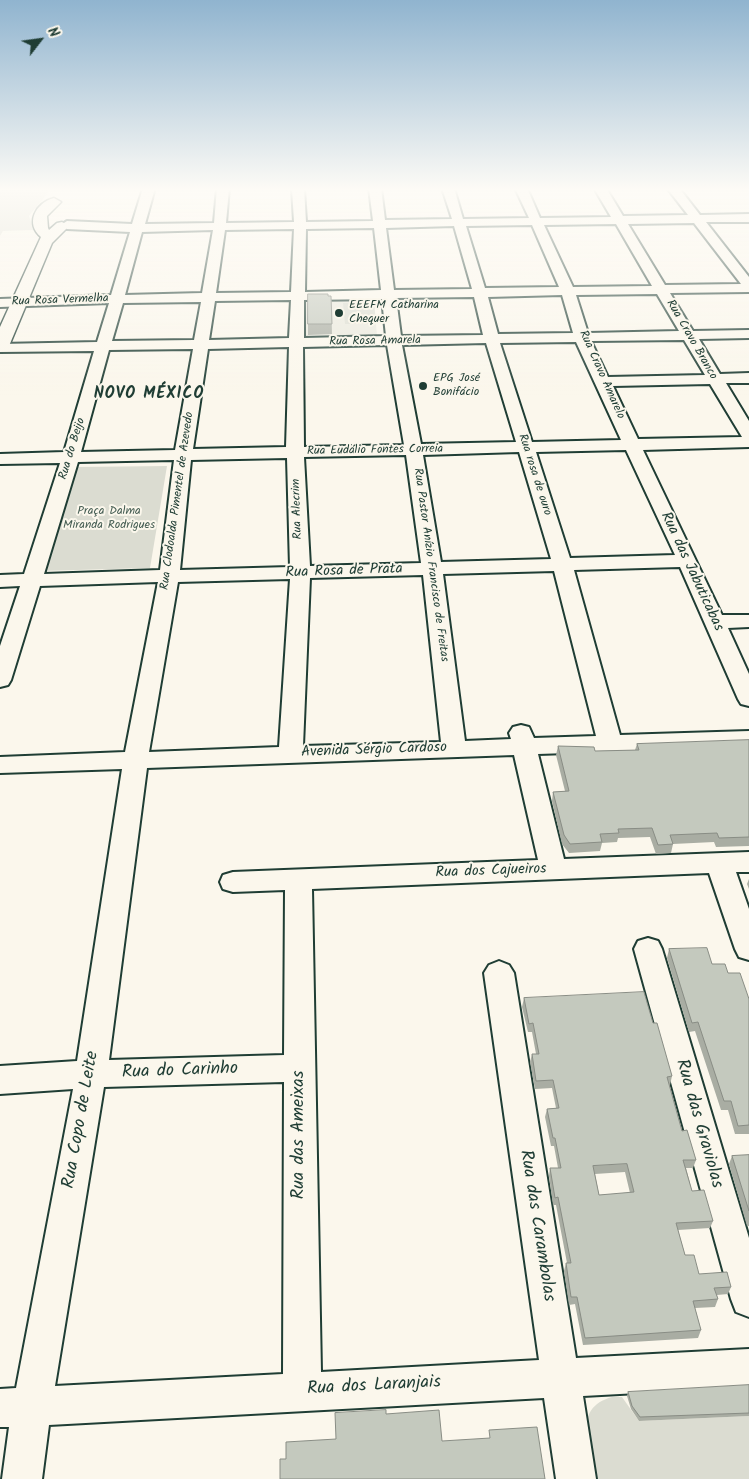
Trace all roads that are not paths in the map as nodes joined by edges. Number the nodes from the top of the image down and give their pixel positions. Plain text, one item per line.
1 (35, 257) edge
2 (130, 257) edge
3 (215, 257) edge
4 (299, 257) edge
5 (384, 257) edge
6 (469, 257) edge
7 (552, 257) edge
8 (642, 257) edge
9 (726, 257) edge
10 (749, 287) edge
11 (662, 289) junction
12 (568, 292) junction
13 (480, 293) junction
14 (388, 295) junction
15 (298, 296) junction
16 (209, 298) junction
17 (118, 299) junction
18 (0, 303) edge
19 (18, 303) junction
20 (749, 334) edge
21 (687, 335) junction
22 (582, 338) junction
23 (492, 340) junction
24 (394, 342) junction
25 (296, 344) junction
26 (202, 345) junction
27 (104, 346) junction
28 (0, 347) edge
29 (749, 378) edge
30 (714, 379) junction
31 (604, 382) junction
32 (749, 435) edge
33 (749, 442) edge
34 (632, 444) junction
35 (525, 448) junction
36 (414, 451) junction
37 (295, 452) junction
38 (183, 456) junction
39 (71, 457) junction
40 (0, 459) edge
41 (687, 561) junction
42 (563, 566) junction
43 (432, 569) junction
44 (300, 573) junction
45 (169, 576) junction
46 (32, 580) junction
47 (0, 581) edge
48 (749, 621) edge
49 (715, 622) junction
50 (0, 680) edge
51 (749, 699) edge
52 (749, 725) edge
53 (685, 734) junction
54 (608, 737) junction
55 (523, 739) junction
56 (749, 739) edge
57 (453, 742) junction
58 (291, 747) junction
59 (0, 751) edge
60 (137, 753) junction
61 (0, 765) edge
62 (749, 862) edge
63 (719, 863) junction
64 (552, 870) junction
65 (298, 879) junction
66 (233, 882) dead end
67 (648, 949) dead end
68 (749, 949) edge
69 (498, 972) dead end
70 (300, 1068) junction
71 (91, 1074) junction
72 (0, 1080) edge
73 (749, 1299) edge
74 (749, 1368) edge
75 (559, 1377) junction
76 (302, 1392) junction
77 (16, 1407) edge
78 (22, 1479) edge
79 (576, 1479) edge

1 - 19 main road
2 - 17 street, Rua do Beijo
3 - 16 street, Rua Clodoalda Pimentel de Azevedo
4 - 15 street, Rua Alecrim
5 - 14 street, Rua Pastor Anízio Francisco de Freitas
6 - 13 street, Rua rosa de ouro
7 - 12 street, Rua Cravo Amarelo
8 - 11 street, Rua Cravo Branco
9 - 10 street
10 - 11 street, Rua Rosa Vermelha
11 - 12 street, Rua Rosa Vermelha
11 - 21 street, Rua Cravo Branco
12 - 13 street, Rua Rosa Vermelha
12 - 22 street, Rua Cravo Amarelo
13 - 14 street, Rua Rosa Vermelha
13 - 23 street, Rua rosa de ouro
14 - 15 street, Rua Rosa Vermelha
14 - 24 street, Rua Pastor Anízio Francisco de Freitas
15 - 16 street, Rua Rosa Vermelha
15 - 25 street, Rua Alecrim
16 - 17 street, Rua Rosa Vermelha
16 - 26 street, Rua Clodoalda Pimentel de Azevedo
17 - 19 street, Rua Rosa Vermelha
17 - 27 street, Rua do Beijo
18 - 19 street, Rua Rosa Vermelha
19 - 28 main road
20 - 21 street, Rua Rosa Amarela
21 - 22 street, Rua Rosa Amarela
21 - 30 street, Rua Cravo Branco
22 - 23 street, Rua Rosa Amarela
22 - 31 street, Rua Cravo Amarelo
23 - 24 street, Rua Rosa Amarela
23 - 35 street, Rua rosa de ouro
24 - 25 street, Rua Rosa Amarela
24 - 36 street, Rua Pastor Anízio Francisco de Freitas
25 - 26 street, Rua Rosa Amarela
25 - 37 street, Rua Alecrim
26 - 27 street, Rua Rosa Amarela
26 - 38 street, Rua Clodoalda Pimentel de Azevedo
27 - 28 street, Rua Rosa Amarela
27 - 39 street, Rua do Beijo
29 - 30 street
30 - 31 street
30 - 32 street, Rua Cravo Branco
31 - 34 street, Rua Cravo Amarelo
33 - 34 street, Rua Eudálio Fontes Correia
34 - 35 street, Rua Eudálio Fontes Correia
34 - 41 street, Rua das Jabuticabas
35 - 36 street, Rua Eudálio Fontes Correia
35 - 42 street, Rua rosa de ouro
36 - 37 street, Rua Eudálio Fontes Correia
36 - 43 street, Rua Pastor Anízio Francisco de Freitas
37 - 38 street, Rua Eudálio Fontes Correia
37 - 44 street, Rua Alecrim
38 - 39 street, Rua Eudálio Fontes Correia
38 - 45 street, Rua Clodoalda Pimentel de Azevedo
39 - 40 street, Rua Eudálio Fontes Correia
39 - 46 street, Rua do Beijo
41 - 42 street, Rua Rosa de Prata
41 - 49 street, Rua das Jabuticabas
42 - 43 street, Rua Rosa de Prata
42 - 54 street, Rua rosa de ouro
43 - 44 street, Rua Rosa de Prata
43 - 57 street, Rua Pastor Anízio Francisco de Freitas
44 - 45 street, Rua Rosa de Prata
44 - 58 street, Rua Alecrim
45 - 46 street, Rua Rosa de Prata
45 - 60 street, Rua Clodoalda Pimentel de Azevedo
46 - 47 street, Rua Rosa de Prata
46 - 50 street, Rua do Beijo
48 - 49 street
49 - 51 street, Rua das Jabuticabas
52 - 53 street, Avenida Sérgio Cardoso
53 - 54 street, Avenida Sérgio Cardoso
53 - 56 street, Avenida Sérgio Cardoso
54 - 55 street, Avenida Sérgio Cardoso
55 - 57 street, Avenida Sérgio Cardoso
55 - 64 street
57 - 58 street, Avenida Sérgio Cardoso
58 - 60 street, Avenida Sérgio Cardoso
59 - 60 street, Avenida Sérgio Cardoso
60 - 61 street, Avenida Sérgio Cardoso
60 - 71 street, Rua Copo de Leite
62 - 63 street, Rua dos Cajueiros
63 - 64 street, Rua dos Cajueiros
63 - 68 street
64 - 65 street, Rua dos Cajueiros
65 - 66 street, Rua dos Cajueiros
65 - 70 street, Rua das Ameixas
67 - 73 street, Rua das Graviolas
69 - 75 street, Rua das Carambolas
70 - 71 street, Rua do Carinho
70 - 76 street, Rua das Ameixas
71 - 72 street, Rua do Carinho
71 - 77 street, Rua Copo de Leite
74 - 75 street, Rua dos Laranjais
75 - 76 street, Rua dos Laranjais
75 - 79 street, Rua das Carambolas
76 - 77 street, Rua dos Laranjais
77 - 78 street, Rua Copo de Leite

